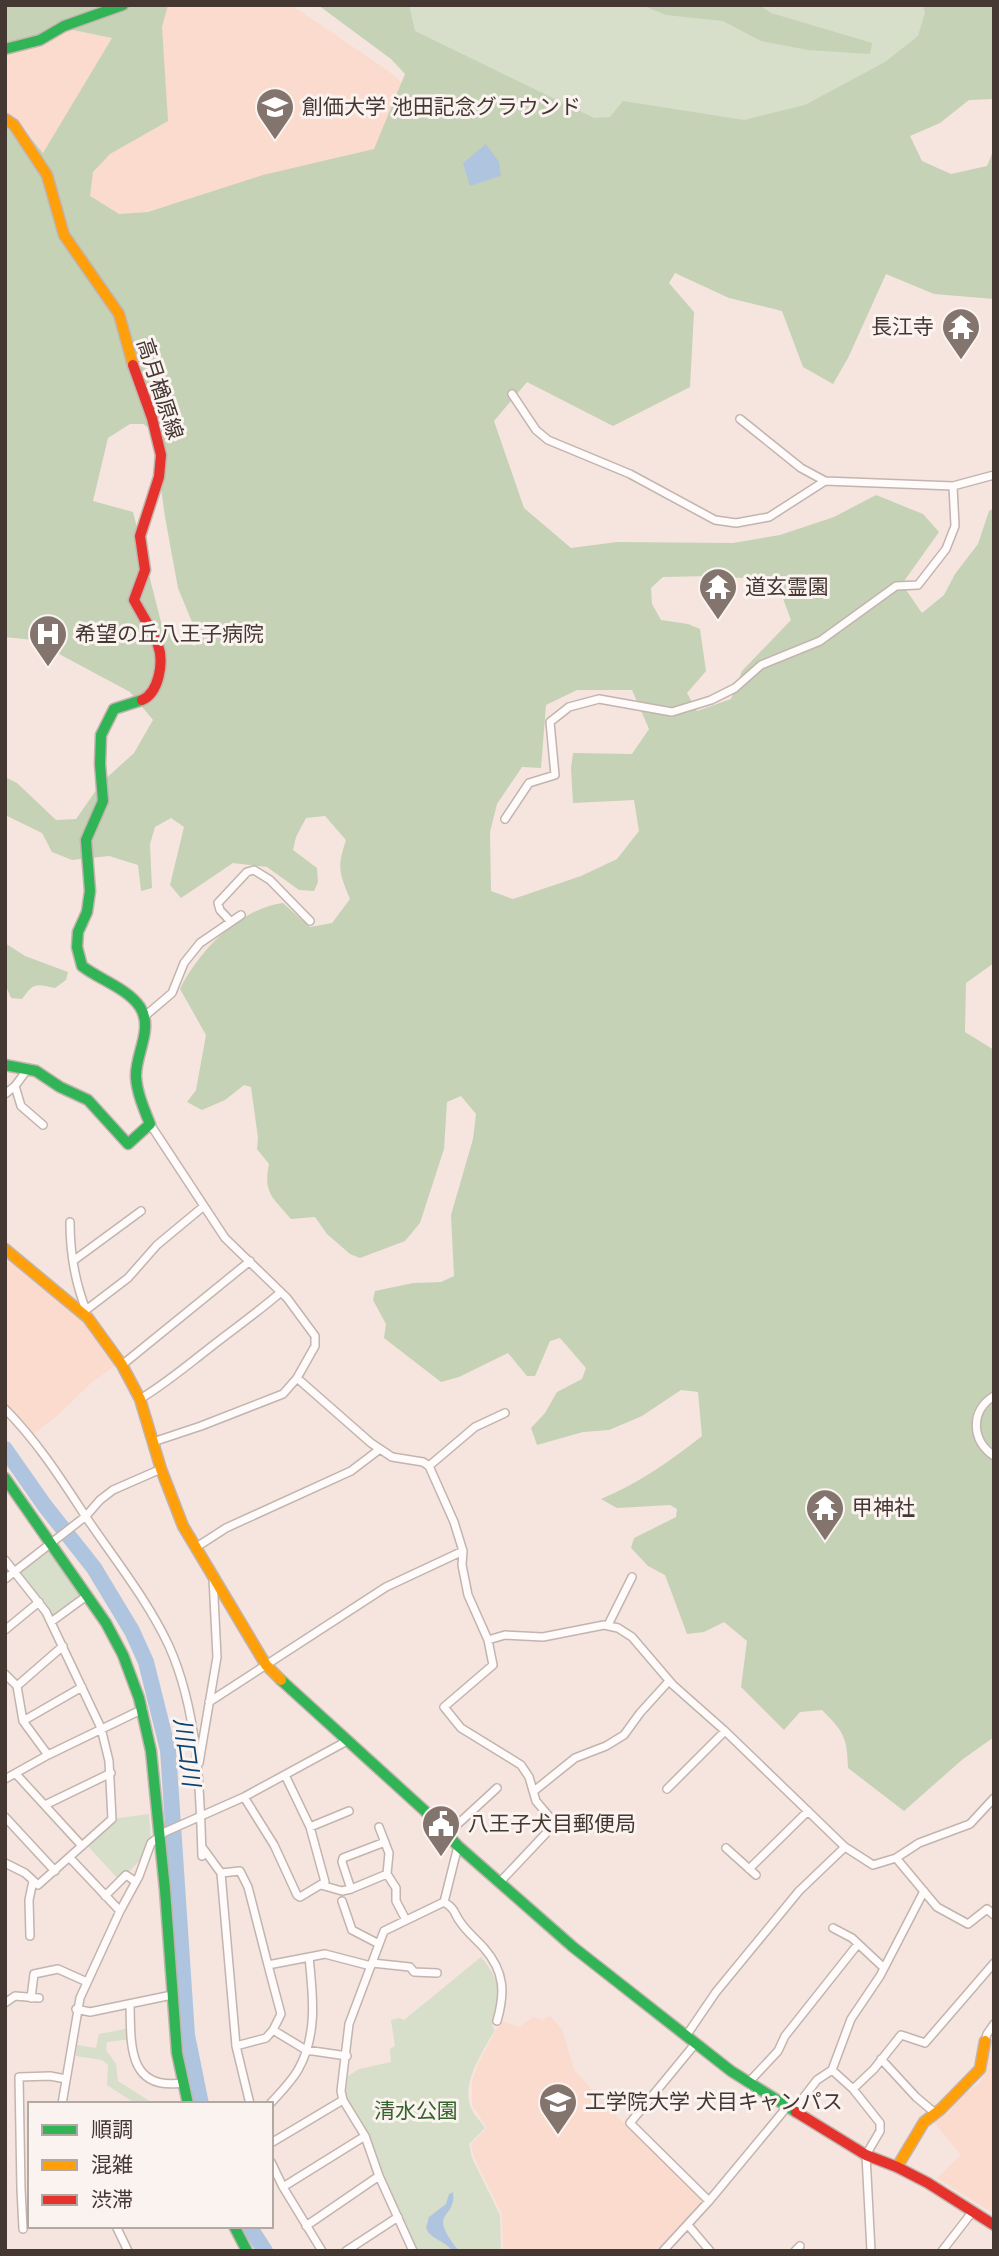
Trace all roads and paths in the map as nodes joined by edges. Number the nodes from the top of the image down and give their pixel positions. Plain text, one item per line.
1 (122, 5) edge
2 (5, 49) edge
3 (5, 119) edge
4 (512, 394) dead end
5 (740, 419) dead end
6 (994, 475) edge
7 (825, 481) junction
8 (953, 486) junction
9 (505, 819) dead end
10 (241, 915) dead end
11 (310, 921) dead end
12 (231, 922) junction
13 (145, 1016) junction
14 (5, 1065) edge
15 (27, 1070) junction
16 (15, 1086) junction
17 (5, 1094) edge
18 (150, 1124) junction
19 (43, 1125) dead end
20 (204, 1206) junction
21 (129, 1209) dead end
22 (70, 1222) dead end
23 (5, 1249) edge
24 (73, 1261) junction
25 (250, 1261) junction
26 (281, 1292) junction
27 (84, 1312) junction
28 (122, 1365) junction
29 (297, 1378) junction
30 (311, 1390) junction
31 (283, 1394) junction
32 (994, 1396) edge
33 (140, 1399) junction
34 (5, 1409) edge
35 (505, 1413) dead end
36 (153, 1442) junction
37 (380, 1449) junction
38 (994, 1456) edge
39 (429, 1466) junction
40 (161, 1469) junction
41 (5, 1478) edge
42 (84, 1517) junction
43 (55, 1539) junction
44 (195, 1548) junction
45 (463, 1551) junction
46 (5, 1560) edge
47 (15, 1572) junction
48 (632, 1577) dead end
49 (5, 1578) edge
50 (213, 1578) junction
51 (88, 1595) junction
52 (39, 1602) junction
53 (51, 1622) junction
54 (608, 1625) junction
55 (5, 1630) edge
56 (488, 1640) junction
57 (63, 1646) junction
58 (266, 1665) junction
59 (5, 1674) edge
60 (669, 1681) junction
61 (16, 1686) junction
62 (82, 1687) junction
63 (209, 1702) junction
64 (143, 1709) junction
65 (23, 1721) junction
66 (101, 1728) junction
67 (725, 1731) junction
68 (347, 1741) junction
69 (48, 1755) junction
70 (197, 1771) junction
71 (111, 1773) junction
72 (16, 1774) junction
73 (285, 1775) junction
74 (5, 1779) edge
75 (497, 1788) dead end
76 (667, 1789) dead end
77 (534, 1791) junction
78 (244, 1797) junction
79 (994, 1798) edge
80 (45, 1805) junction
81 (349, 1811) dead end
82 (808, 1811) junction
83 (5, 1817) edge
84 (198, 1817) junction
85 (379, 1826) dead end
86 (310, 1827) junction
87 (162, 1834) junction
88 (447, 1834) junction
89 (384, 1842) junction
90 (82, 1846) junction
91 (458, 1846) junction
92 (202, 1847) junction
93 (845, 1847) junction
94 (726, 1848) dead end
95 (202, 1856) dead end
96 (70, 1858) junction
97 (896, 1858) junction
98 (5, 1863) edge
99 (749, 1869) junction
100 (55, 1871) junction
101 (221, 1873) junction
102 (387, 1874) junction
103 (756, 1875) dead end
104 (33, 1881) junction
105 (136, 1882) junction
106 (500, 1882) junction
107 (321, 1885) junction
108 (351, 1889) junction
109 (924, 1891) junction
110 (106, 1896) junction
111 (342, 1901) dead end
112 (444, 1902) junction
113 (120, 1911) junction
114 (994, 1915) edge
115 (406, 1920) junction
116 (833, 1928) dead end
117 (30, 1936) dead end
118 (379, 1944) junction
119 (858, 1944) junction
120 (309, 1957) junction
121 (994, 1963) edge
122 (268, 1965) junction
123 (371, 1965) junction
124 (884, 1968) junction
125 (438, 1973) dead end
126 (87, 1982) junction
127 (172, 1995) junction
128 (5, 2003) edge
129 (130, 2004) junction
130 (76, 2009) junction
131 (497, 2021) dead end
132 (994, 2024) edge
133 (274, 2030) junction
134 (686, 2036) junction
135 (985, 2041) joint
136 (695, 2044) junction
137 (236, 2046) junction
138 (306, 2050) junction
139 (347, 2056) junction
140 (881, 2059) junction
141 (832, 2070) junction
142 (66, 2079) junction
143 (749, 2082) junction
144 (182, 2083) junction
145 (853, 2089) junction
146 (343, 2100) junction
147 (62, 2102) edge
148 (187, 2102) edge
149 (250, 2102) edge
150 (272, 2102) edge
151 (790, 2109) junction
152 (935, 2113) junction
153 (365, 2136) junction
154 (273, 2142) edge
155 (20, 2155) junction
156 (28, 2155) edge
157 (866, 2155) junction
158 (273, 2166) edge
159 (897, 2166) junction
160 (379, 2176) junction
161 (283, 2187) junction
162 (709, 2201) junction
163 (973, 2211) junction
164 (398, 2217) junction
165 (688, 2225) junction
166 (994, 2225) edge
167 (306, 2226) junction
168 (117, 2228) edge
169 (235, 2228) edge
170 (23, 2229) dead end
171 (128, 2251) edge
172 (247, 2251) edge
173 (322, 2251) edge
174 (346, 2251) edge
175 (413, 2251) edge
176 (663, 2251) edge
177 (710, 2251) edge
178 (871, 2251) edge
179 (942, 2251) edge

1 - 2 street
3 - 13 street, 高月楢原線
4 - 7 street
5 - 7 street
6 - 8 street
7 - 8 street
8 - 9 street
10 - 12 street
11 - 12 street
12 - 13 street
13 - 18 street
14 - 15 street
15 - 16 street
15 - 18 street
16 - 17 street
16 - 19 street
18 - 20 street
20 - 25 street
20 - 27 street
21 - 24 street
22 - 24 street
23 - 27 street
24 - 27 street
25 - 26 street
25 - 28 street
26 - 29 street
26 - 33 street
27 - 28 street
28 - 33 street
29 - 30 street
29 - 31 street
30 - 31 street
30 - 37 street
31 - 36 street
32 - 38 street
33 - 36 street
34 - 42 street
35 - 39 street
36 - 40 street
37 - 39 street
37 - 44 street
39 - 45 street
40 - 42 street
40 - 44 street
41 - 43 street
42 - 43 street
42 - 70 street
43 - 47 street
43 - 51 street
44 - 50 street
45 - 56 street
45 - 58 street
46 - 47 street
47 - 49 street
47 - 52 street
48 - 54 street
50 - 58 street
50 - 63 street
51 - 53 street
51 - 64 street
52 - 53 street
52 - 55 street
53 - 57 street
54 - 56 street
54 - 60 street
56 - 77 street
57 - 61 street
57 - 62 street
58 - 63 street
58 - 68 street
59 - 61 street
60 - 67 street
60 - 77 street
61 - 65 street
62 - 65 street
62 - 66 street
63 - 70 street
64 - 66 street
64 - 87 street
65 - 69 street
66 - 69 street
66 - 71 street
67 - 76 street
67 - 82 street
68 - 73 street
68 - 88 street
69 - 72 street
70 - 84 street
71 - 80 street
71 - 90 street
72 - 74 street
72 - 80 street
73 - 78 street
73 - 86 street
75 - 88 street
77 - 106 street
78 - 84 street
78 - 107 street
79 - 97 street
80 - 90 street
81 - 86 street
82 - 93 street
82 - 99 street
83 - 100 street
84 - 87 street
84 - 92 street
85 - 89 street
86 - 107 street
87 - 105 street
87 - 127 street
88 - 91 street
89 - 102 street
89 - 108 street
90 - 96 street
91 - 106 street
91 - 112 street
92 - 95 street
92 - 101 street
93 - 97 street
93 - 134 street
94 - 99 street
96 - 100 street
96 - 110 street
97 - 109 street
98 - 104 street
99 - 103 street
100 - 104 street
101 - 122 street
101 - 137 street
102 - 108 street
102 - 115 street
104 - 117 street
105 - 110 street
105 - 113 street
106 - 134 street
107 - 108 street
109 - 114 street
109 - 124 street
110 - 113 street
111 - 118 street
112 - 115 street
112 - 131 street
113 - 126 street
115 - 118 street
116 - 119 street
118 - 123 street
119 - 124 street
119 - 143 street
120 - 122 street
120 - 123 street
120 - 138 street
121 - 140 street
122 - 133 street
123 - 125 street
123 - 139 street
124 - 141 street
126 - 128 street
126 - 130 street
127 - 129 street
127 - 144 street
129 - 130 street
129 - 144 street
130 - 142 street
132 - 135 street
133 - 137 street
133 - 138 street
134 - 136 street
135 - 152 street
136 - 143 street
136 - 162 street
137 - 149 street
138 - 139 street
138 - 150 street
139 - 146 street
140 - 145 street
140 - 152 street
141 - 145 street
141 - 151 street
142 - 147 street
142 - 155 street
143 - 151 street
144 - 148 street
145 - 157 street
146 - 153 street
146 - 154 street
151 - 157 street
151 - 162 street
152 - 159 street
153 - 160 street
153 - 161 street
155 - 156 street
155 - 170 street
157 - 159 street
157 - 178 street
158 - 161 street
159 - 163 street
160 - 164 street
160 - 167 street
161 - 167 street
162 - 165 street
163 - 166 street
163 - 179 street
164 - 174 street
164 - 175 street
165 - 176 street
165 - 177 street
167 - 173 street
168 - 171 street
169 - 172 street

